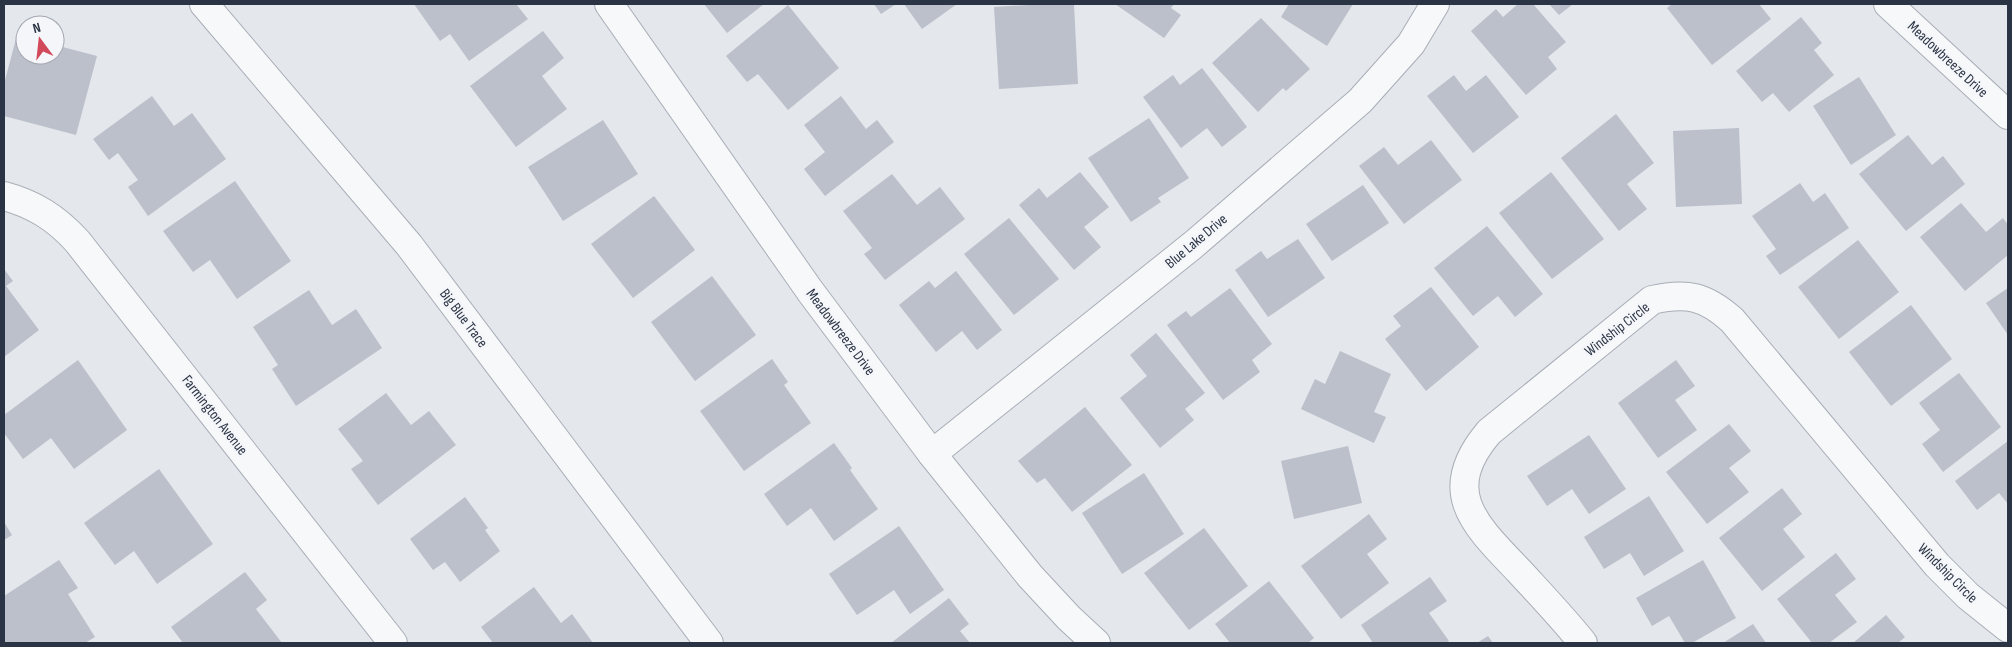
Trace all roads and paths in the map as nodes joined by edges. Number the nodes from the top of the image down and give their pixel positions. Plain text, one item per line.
1 (204, 4) edge
2 (609, 4) edge
3 (1435, 4) edge
4 (1888, 4) edge
5 (2008, 115) edge
6 (14, 199) edge
7 (932, 454) junction
8 (2008, 628) edge
9 (393, 643) edge
10 (709, 643) edge
11 (1096, 643) edge
12 (1583, 643) edge

1 - 10 street, Big Blue Trace
2 - 7 street, Meadowbreeze Drive
3 - 7 street, Blue Lake Drive
4 - 5 street, Meadowbreeze Drive
6 - 9 street, Farmington Avenue
7 - 11 street, Meadowbreeze Drive
8 - 12 street, Windship Circle

